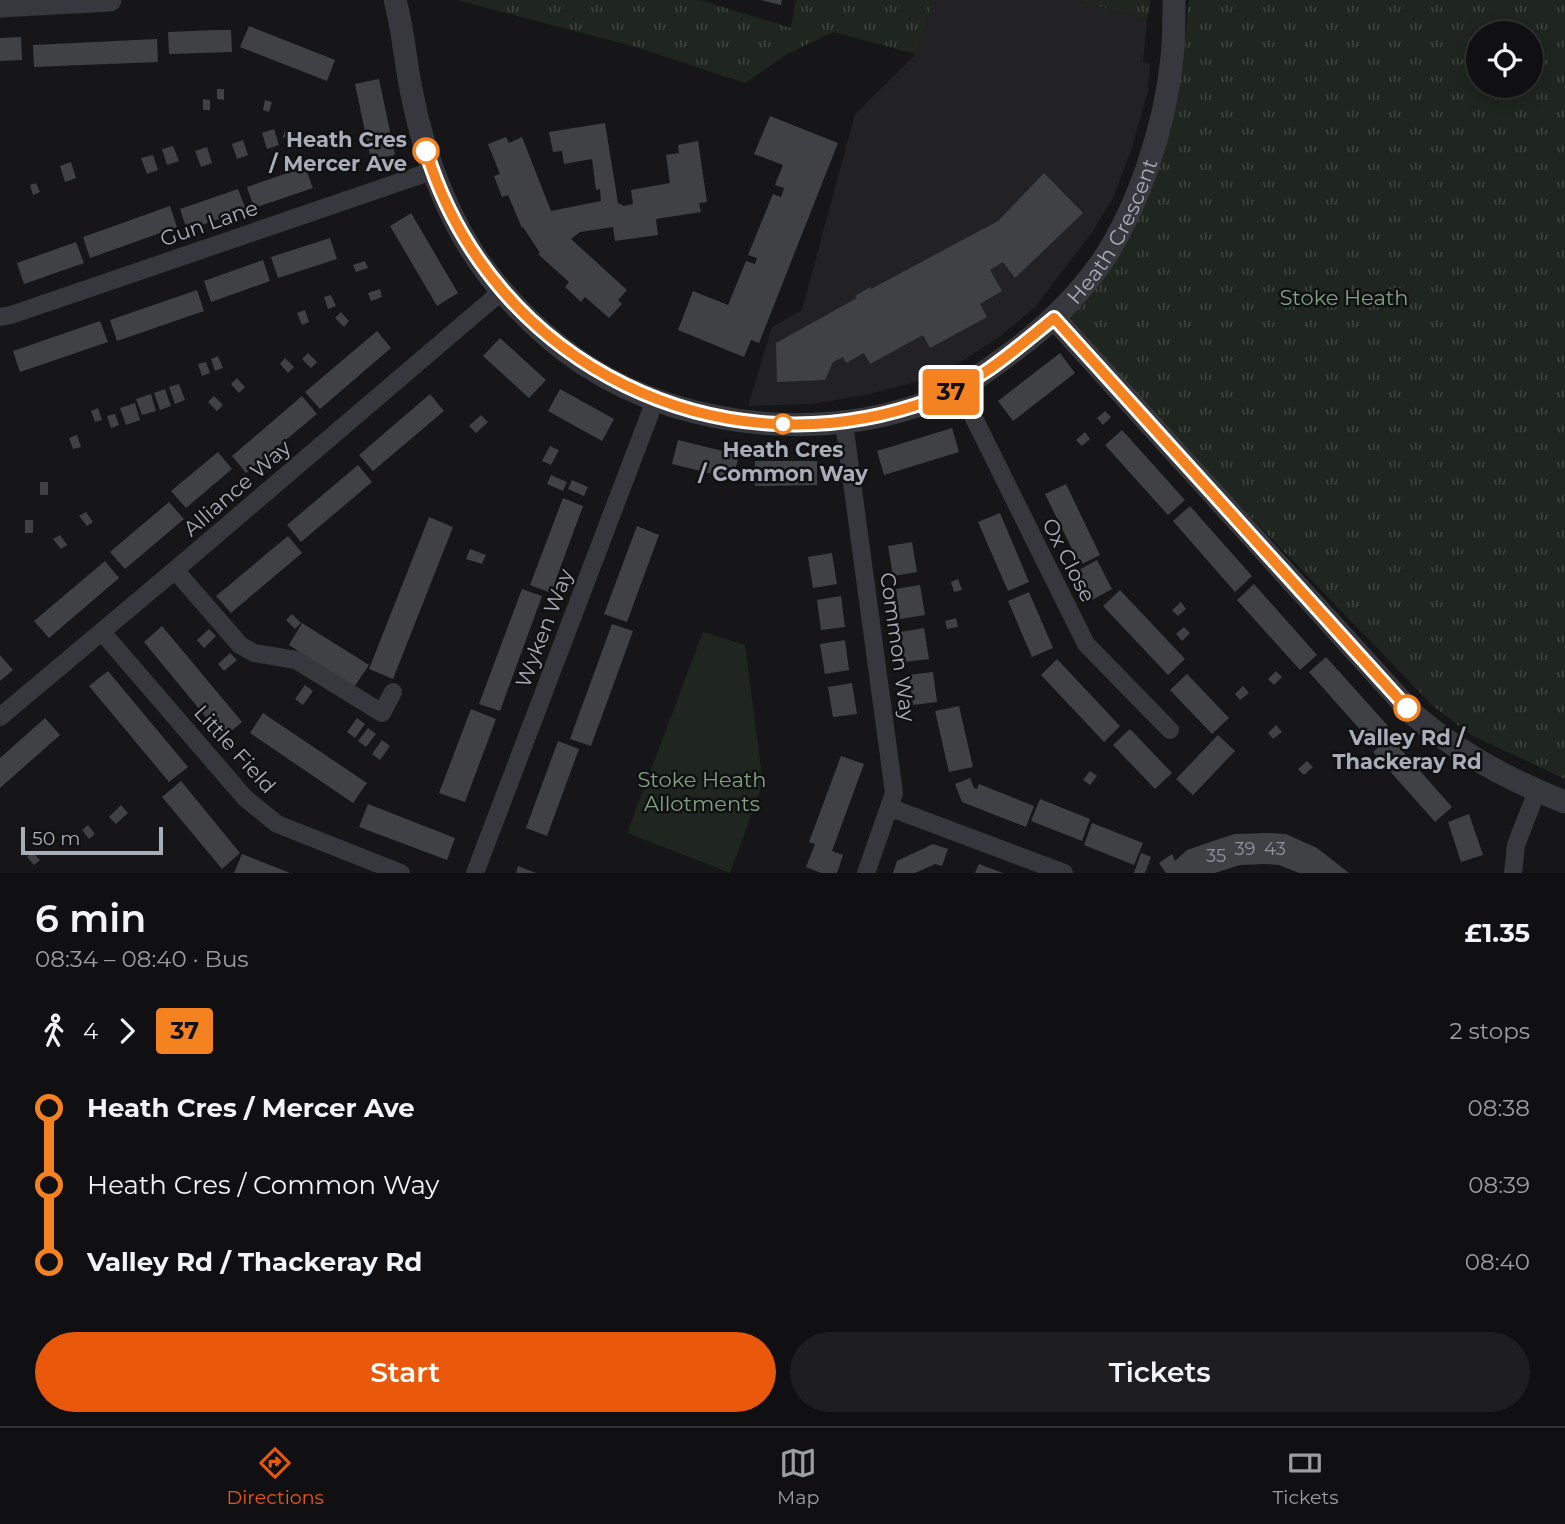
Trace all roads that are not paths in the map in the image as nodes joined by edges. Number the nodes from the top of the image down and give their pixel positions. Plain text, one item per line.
1 (110, 0) edge
2 (396, 0) edge
3 (1174, 0) edge
4 (0, 6) edge
5 (432, 171) junction
6 (502, 291) junction
7 (0, 317) edge
8 (1054, 318) junction
9 (959, 388) junction
10 (656, 398) junction
11 (844, 423) junction
12 (175, 570) junction
13 (102, 632) junction
14 (393, 692) dead end
15 (0, 716) edge
16 (1171, 730) dead end
17 (1537, 791) junction
18 (1565, 802) edge
19 (891, 808) junction
20 (1033, 867) edge
21 (401, 873) edge
22 (475, 873) edge
23 (866, 873) edge
24 (1064, 873) edge
25 (1513, 873) edge

1 - 4 street
2 - 5 street, Heath Crescent
3 - 8 street, Heath Crescent
5 - 6 street, Heath Crescent
5 - 7 street, Gun Lane
6 - 10 street, Heath Crescent
6 - 12 street, Alliance Way
8 - 9 street, Heath Crescent
8 - 17 street
9 - 11 street, Heath Crescent
9 - 16 street, Ox Close
10 - 11 street, Heath Crescent
10 - 22 street, Wyken Way
11 - 19 street, Common Way
12 - 13 street, Alliance Way
12 - 14 street
13 - 15 street, Alliance Way
13 - 21 street, Little Field
17 - 18 street
17 - 25 street
19 - 20 street
19 - 23 street, Common Way
20 - 24 street

